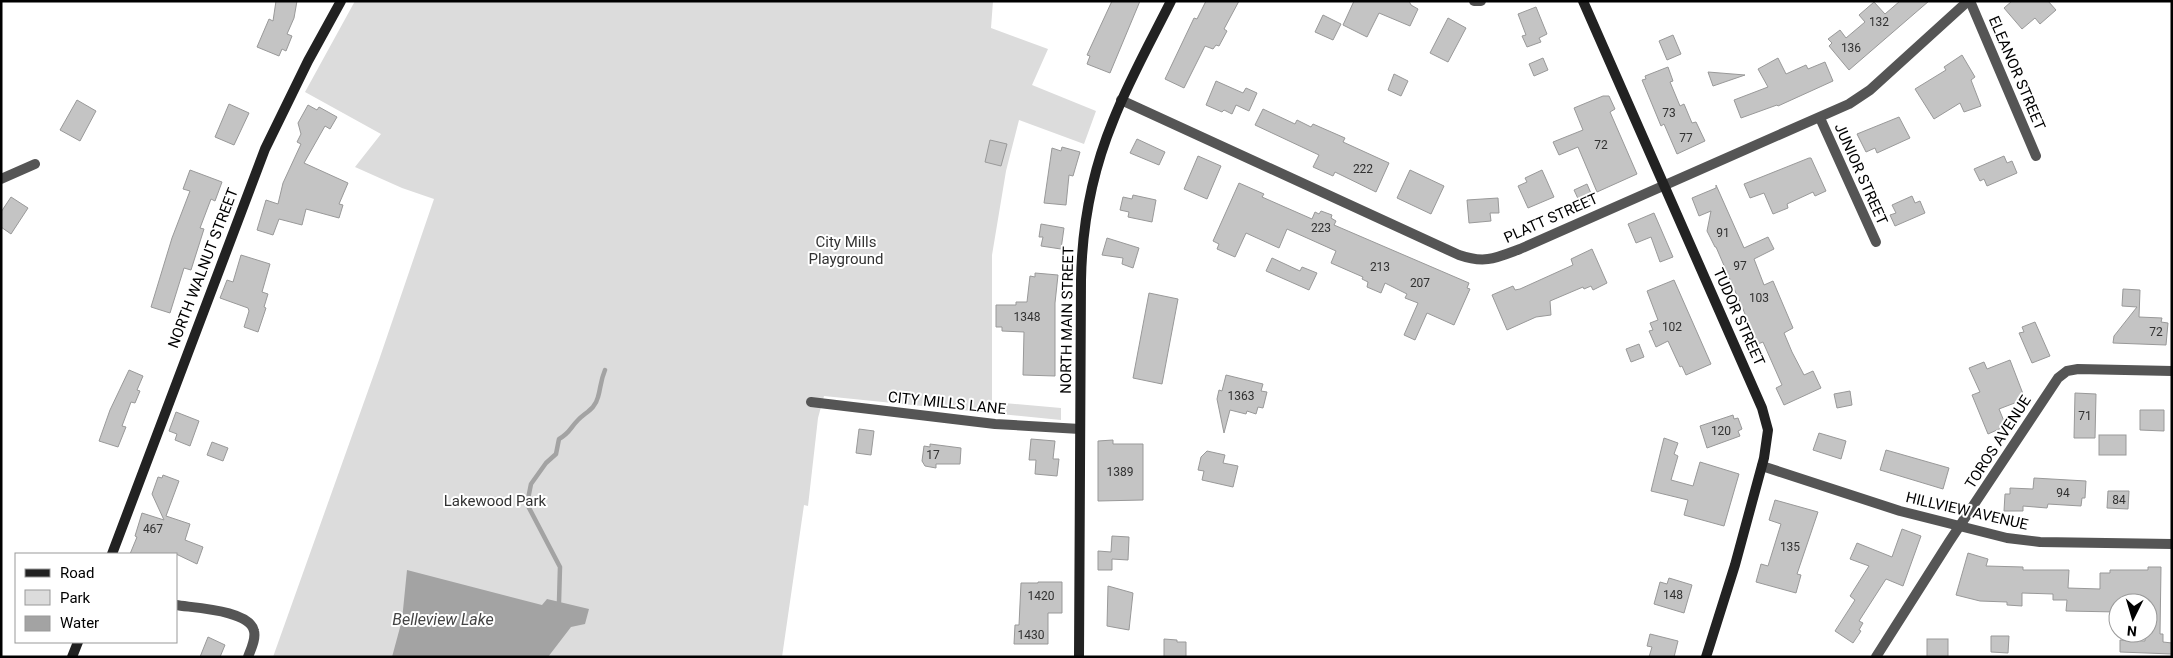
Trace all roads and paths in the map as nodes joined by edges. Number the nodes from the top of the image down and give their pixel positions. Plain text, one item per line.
1 (341, 1) edge
2 (1171, 1) edge
3 (1474, 1) edge
4 (1482, 1) edge
5 (1583, 1) edge
6 (1969, 1) edge
7 (1121, 100) junction
8 (1820, 118) junction
9 (2036, 156) dead end
10 (35, 164) dead end
11 (1, 179) edge
12 (1665, 185) junction
13 (1876, 242) dead end
14 (2172, 371) edge
15 (811, 402) dead end
16 (1080, 429) junction
17 (1762, 466) junction
18 (1959, 527) junction
19 (2172, 544) edge
20 (112, 553) edge
21 (178, 605) edge
22 (78, 643) edge
23 (72, 657) edge
24 (248, 657) edge
25 (1079, 657) edge
26 (1706, 657) edge
27 (1876, 657) edge

1 - 20 street, NORTH WALNUT STREET
2 - 7 street, NORTH MAIN STREET
3 - 4 street
5 - 12 street, TUDOR STREET
6 - 8 street, PLATT STREET
6 - 9 street, ELEANOR STREET
7 - 12 street, PLATT STREET
7 - 16 street, NORTH MAIN STREET
8 - 12 street, PLATT STREET
8 - 13 street, JUNIOR STREET
10 - 11 street
12 - 17 street, TUDOR STREET
14 - 18 street, TOROS AVENUE
15 - 16 street, CITY MILLS LANE
16 - 25 street, NORTH MAIN STREET
17 - 18 street, HILLVIEW AVENUE
17 - 26 street, TUDOR STREET
18 - 19 street, HILLVIEW AVENUE
18 - 27 street, TOROS AVENUE
21 - 24 street
22 - 23 street

